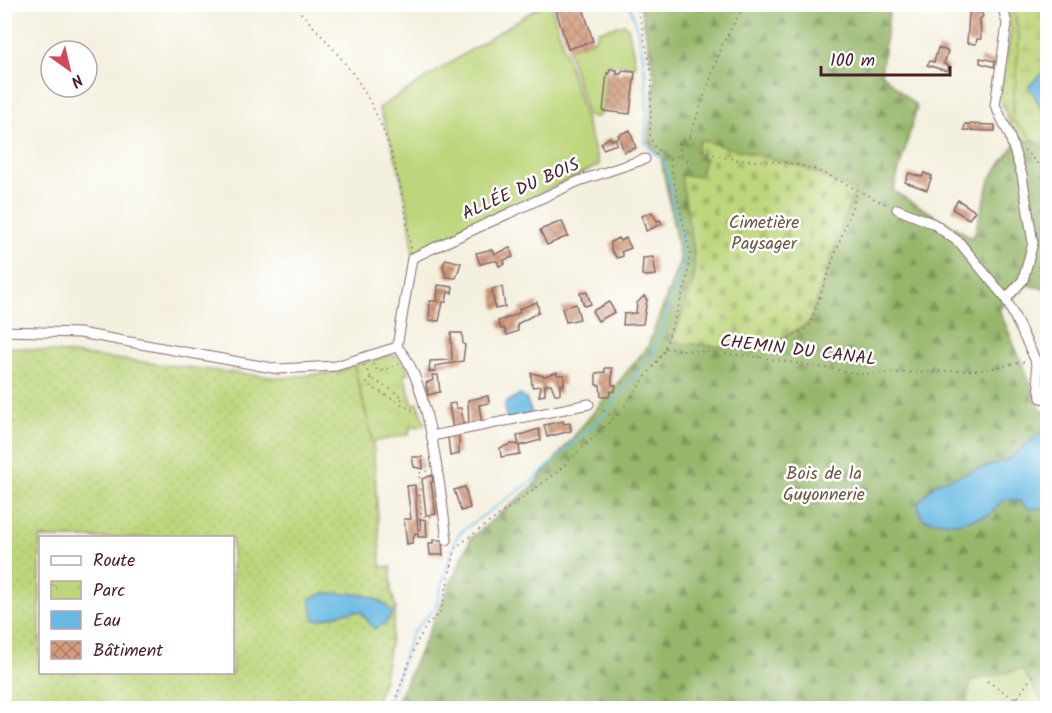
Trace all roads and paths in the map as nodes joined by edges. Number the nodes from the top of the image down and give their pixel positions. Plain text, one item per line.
1 (293, 4) edge
2 (637, 4) edge
3 (745, 4) edge
4 (1002, 4) edge
5 (689, 136) junction
6 (1023, 148) dead end
7 (680, 156) junction
8 (669, 158) junction
9 (645, 159) dead end
10 (696, 165) dead end
11 (1047, 180) edge
12 (858, 192) junction
13 (897, 209) joint
14 (412, 258) junction
15 (1006, 299) junction
16 (4, 331) edge
17 (397, 347) junction
18 (664, 348) junction
19 (759, 357) junction
20 (1035, 359) junction
21 (364, 364) dead end
22 (371, 378) junction
23 (1047, 400) edge
24 (399, 403) junction
25 (594, 406) joint
26 (426, 415) junction
27 (614, 417) junction
28 (432, 436) junction
29 (437, 469) junction
30 (444, 517) junction
31 (447, 540) dead end
32 (1033, 675) dead end
33 (987, 681) dead end
34 (1018, 697) junction
35 (1014, 700) junction
36 (1019, 701) junction
37 (392, 708) edge
38 (1010, 708) edge
39 (1031, 708) edge

1 - 14 path
2 - 8 path
3 - 5 path
4 - 15 street
5 - 7 path
5 - 12 path
6 - 11 path
7 - 8 path
7 - 10 path
8 - 18 path
9 - 14 street, ALLÉE DU BOIS
12 - 13 path
12 - 19 path
13 - 15 street
14 - 17 street
15 - 20 street
16 - 17 street
17 - 26 street
18 - 19 path, CHEMIN DU CANAL
18 - 27 path
19 - 20 path, CHEMIN DU CANAL
20 - 23 street
21 - 22 path
22 - 24 path
22 - 24 path
24 - 26 path
25 - 27 path
25 - 28 street
26 - 28 street
27 - 37 path
28 - 29 street
29 - 30 street
29 - 30 path
30 - 31 street
32 - 34 path
33 - 35 path
34 - 35 path
34 - 36 path
35 - 36 path
35 - 38 path
36 - 39 path

